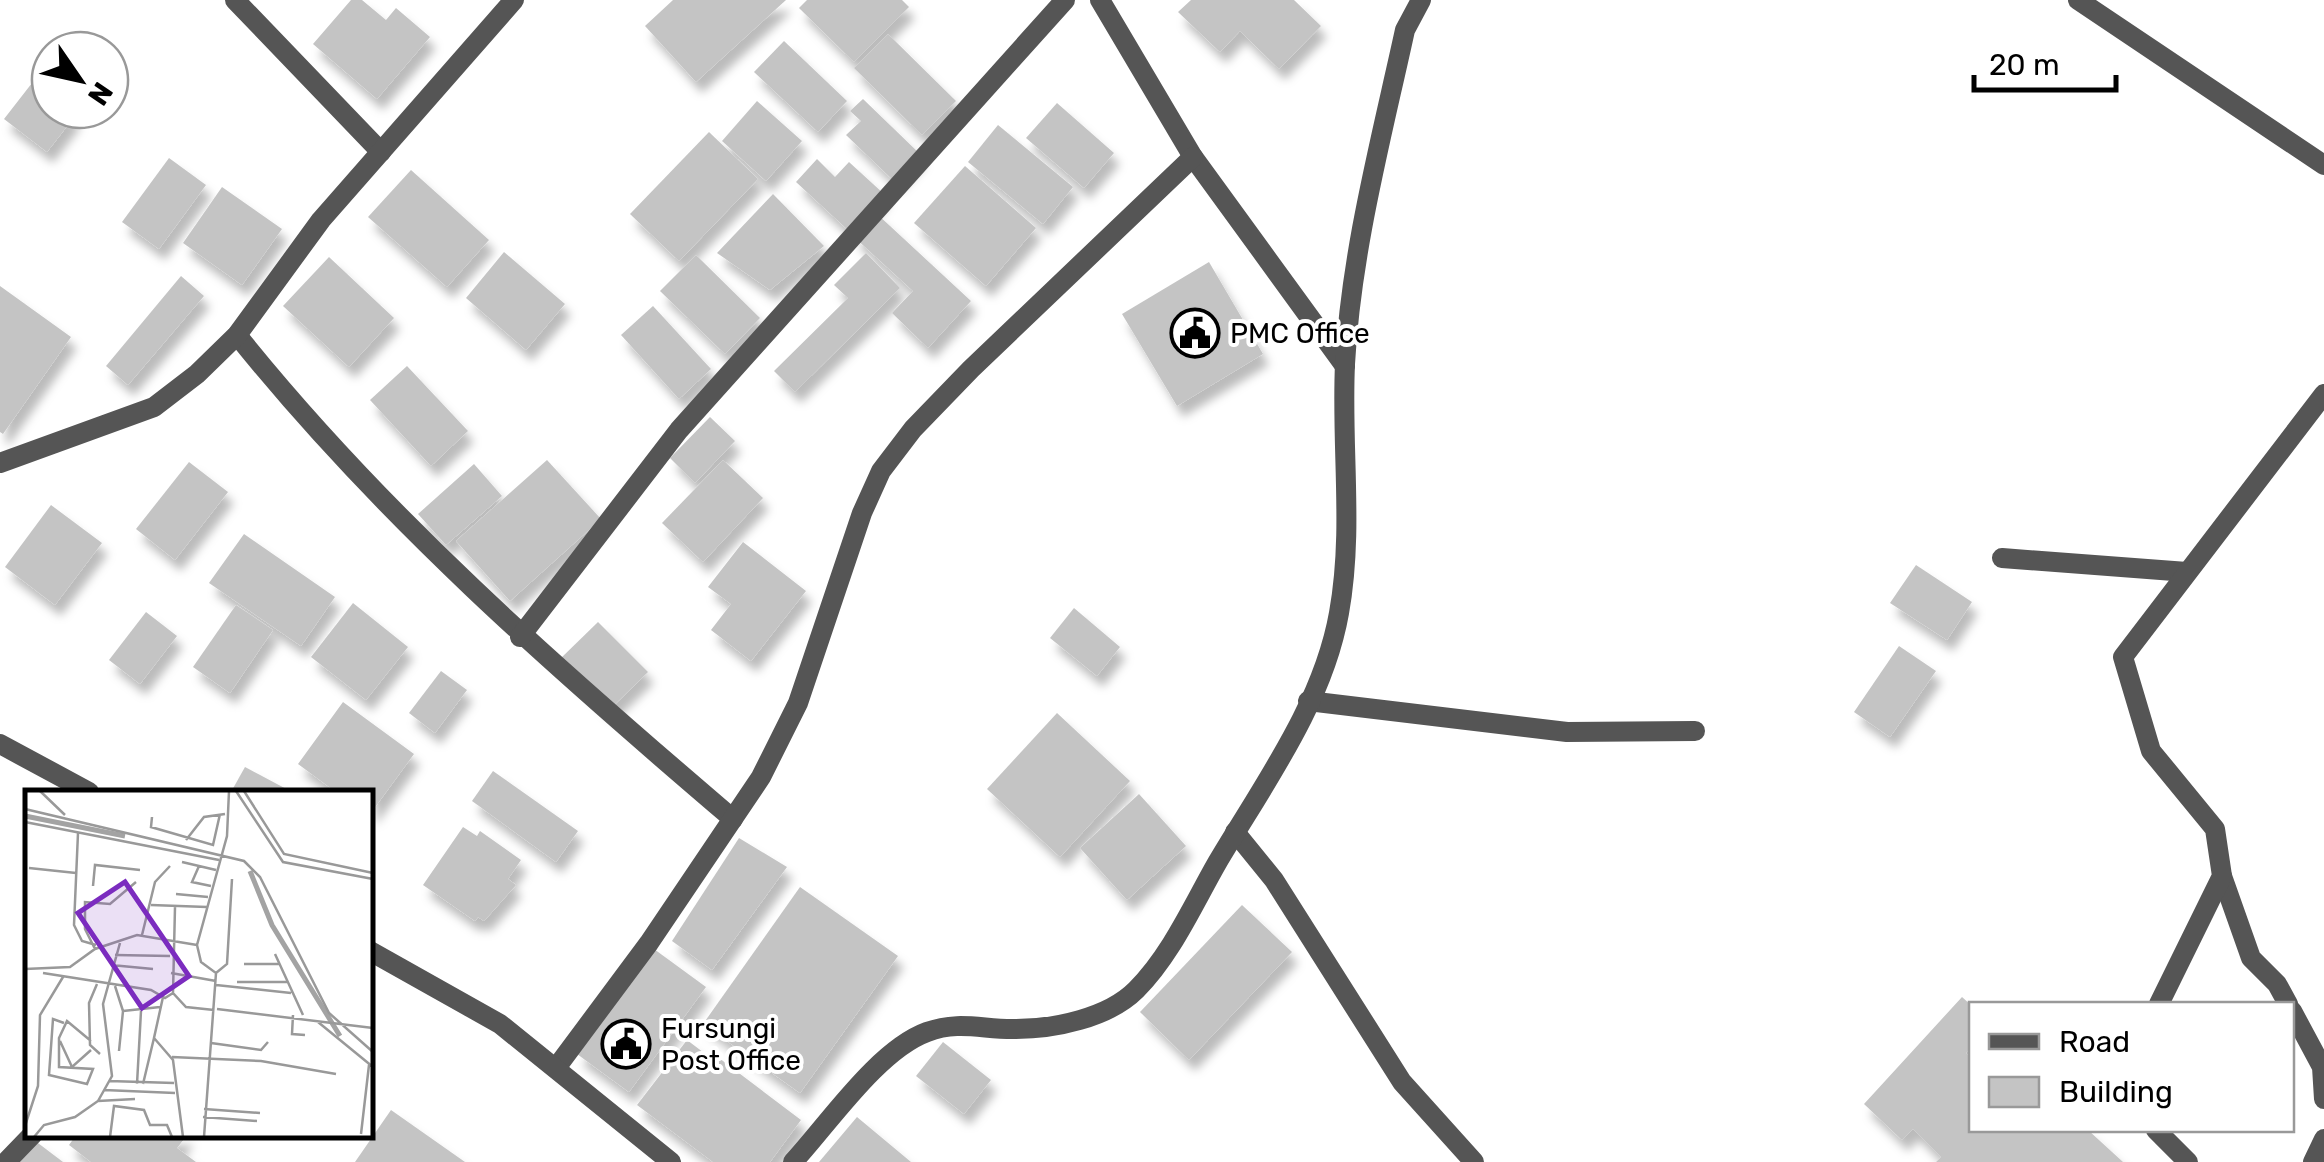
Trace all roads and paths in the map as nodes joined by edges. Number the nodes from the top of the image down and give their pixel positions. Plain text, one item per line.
1 (235, 0) edge
2 (514, 0) edge
3 (1065, 0) edge
4 (1100, 0) edge
5 (1421, 0) edge
6 (2078, 0) edge
7 (381, 152) junction
8 (1193, 157) junction
9 (2324, 165) edge
10 (237, 335) junction
11 (1345, 366) junction
12 (2324, 394) edge
13 (0, 462) edge
14 (2002, 558) dead end
15 (2187, 572) junction
16 (520, 637) junction
17 (1308, 701) junction
18 (1695, 731) dead end
19 (0, 744) edge
20 (85, 790) edge
21 (733, 819) junction
22 (1235, 832) junction
23 (2222, 876) junction
24 (372, 952) edge
25 (2160, 1002) edge
26 (2287, 1002) edge
27 (2294, 1015) edge
28 (556, 1068) junction
29 (2324, 1099) edge
30 (2158, 1132) edge
31 (29, 1137) edge
32 (2324, 1139) edge
33 (6, 1162) edge
34 (671, 1162) edge
35 (793, 1162) edge
36 (1474, 1162) edge
37 (2188, 1162) edge
38 (2313, 1162) edge

1 - 7 street
2 - 7 street
3 - 16 street
4 - 8 street
5 - 11 street
6 - 9 street
7 - 10 street
8 - 11 street
8 - 21 street
10 - 13 street
10 - 16 street
11 - 17 street
12 - 15 street
14 - 15 street
15 - 23 street
16 - 21 street
17 - 18 street
17 - 22 street
19 - 20 street
21 - 28 street
22 - 35 street
22 - 36 street
23 - 25 street
23 - 26 street
24 - 28 street
27 - 29 street
28 - 34 street
30 - 37 street
31 - 33 street
32 - 38 street

